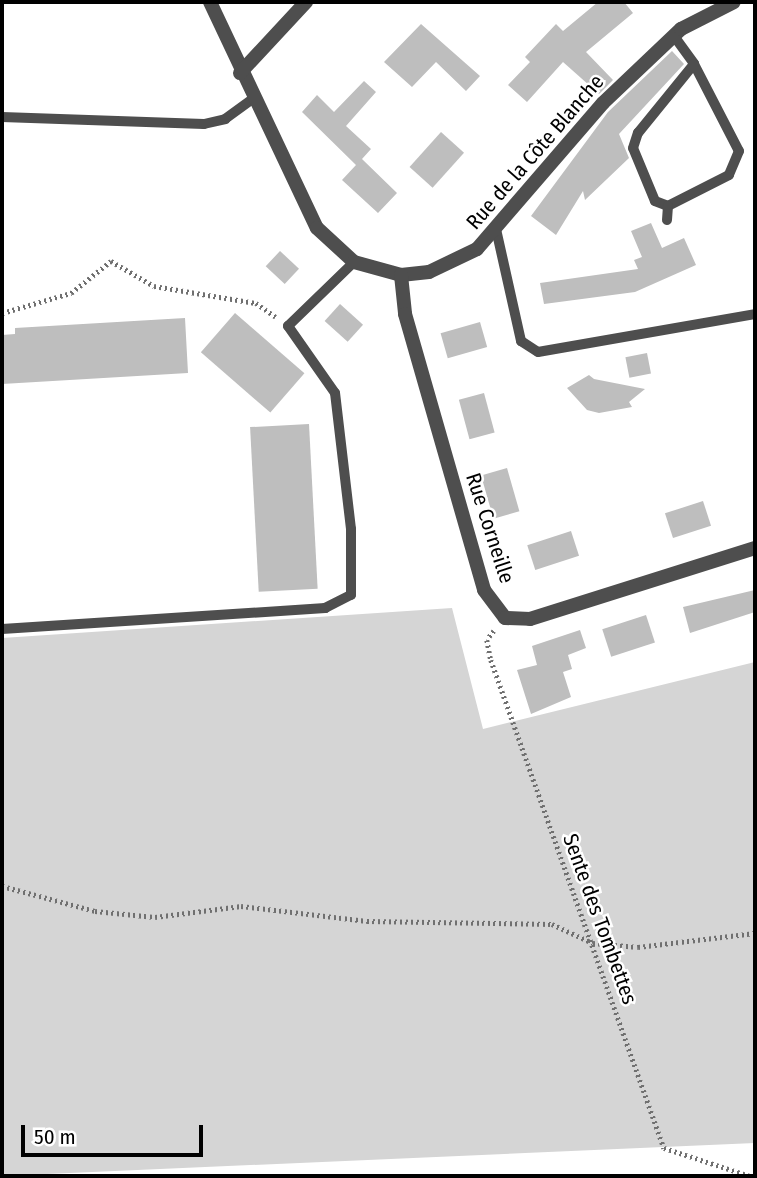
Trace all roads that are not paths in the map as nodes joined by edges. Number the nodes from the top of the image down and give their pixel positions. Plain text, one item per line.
1 (209, 2) edge
2 (306, 2) edge
3 (734, 2) edge
4 (674, 36) junction
5 (694, 64) junction
6 (240, 73) junction
7 (253, 99) junction
8 (2, 117) edge
9 (668, 206) junction
10 (667, 220) dead end
11 (496, 229) junction
12 (354, 262) junction
13 (401, 275) junction
14 (755, 314) edge
15 (755, 548) edge
16 (2, 629) edge

1 - 6 street, Rue de la Côte Blanche
2 - 6 street
3 - 4 street, Rue de la Côte Blanche
4 - 5 lane
4 - 11 street, Rue de la Côte Blanche
5 - 9 lane
5 - 9 lane
6 - 7 street, Rue de la Côte Blanche
7 - 8 lane
7 - 12 street, Rue de la Côte Blanche
9 - 10 lane
11 - 13 street, Rue de la Côte Blanche
11 - 14 lane
12 - 13 street, Rue de la Côte Blanche
12 - 16 lane
13 - 15 street, Rue Corneille

